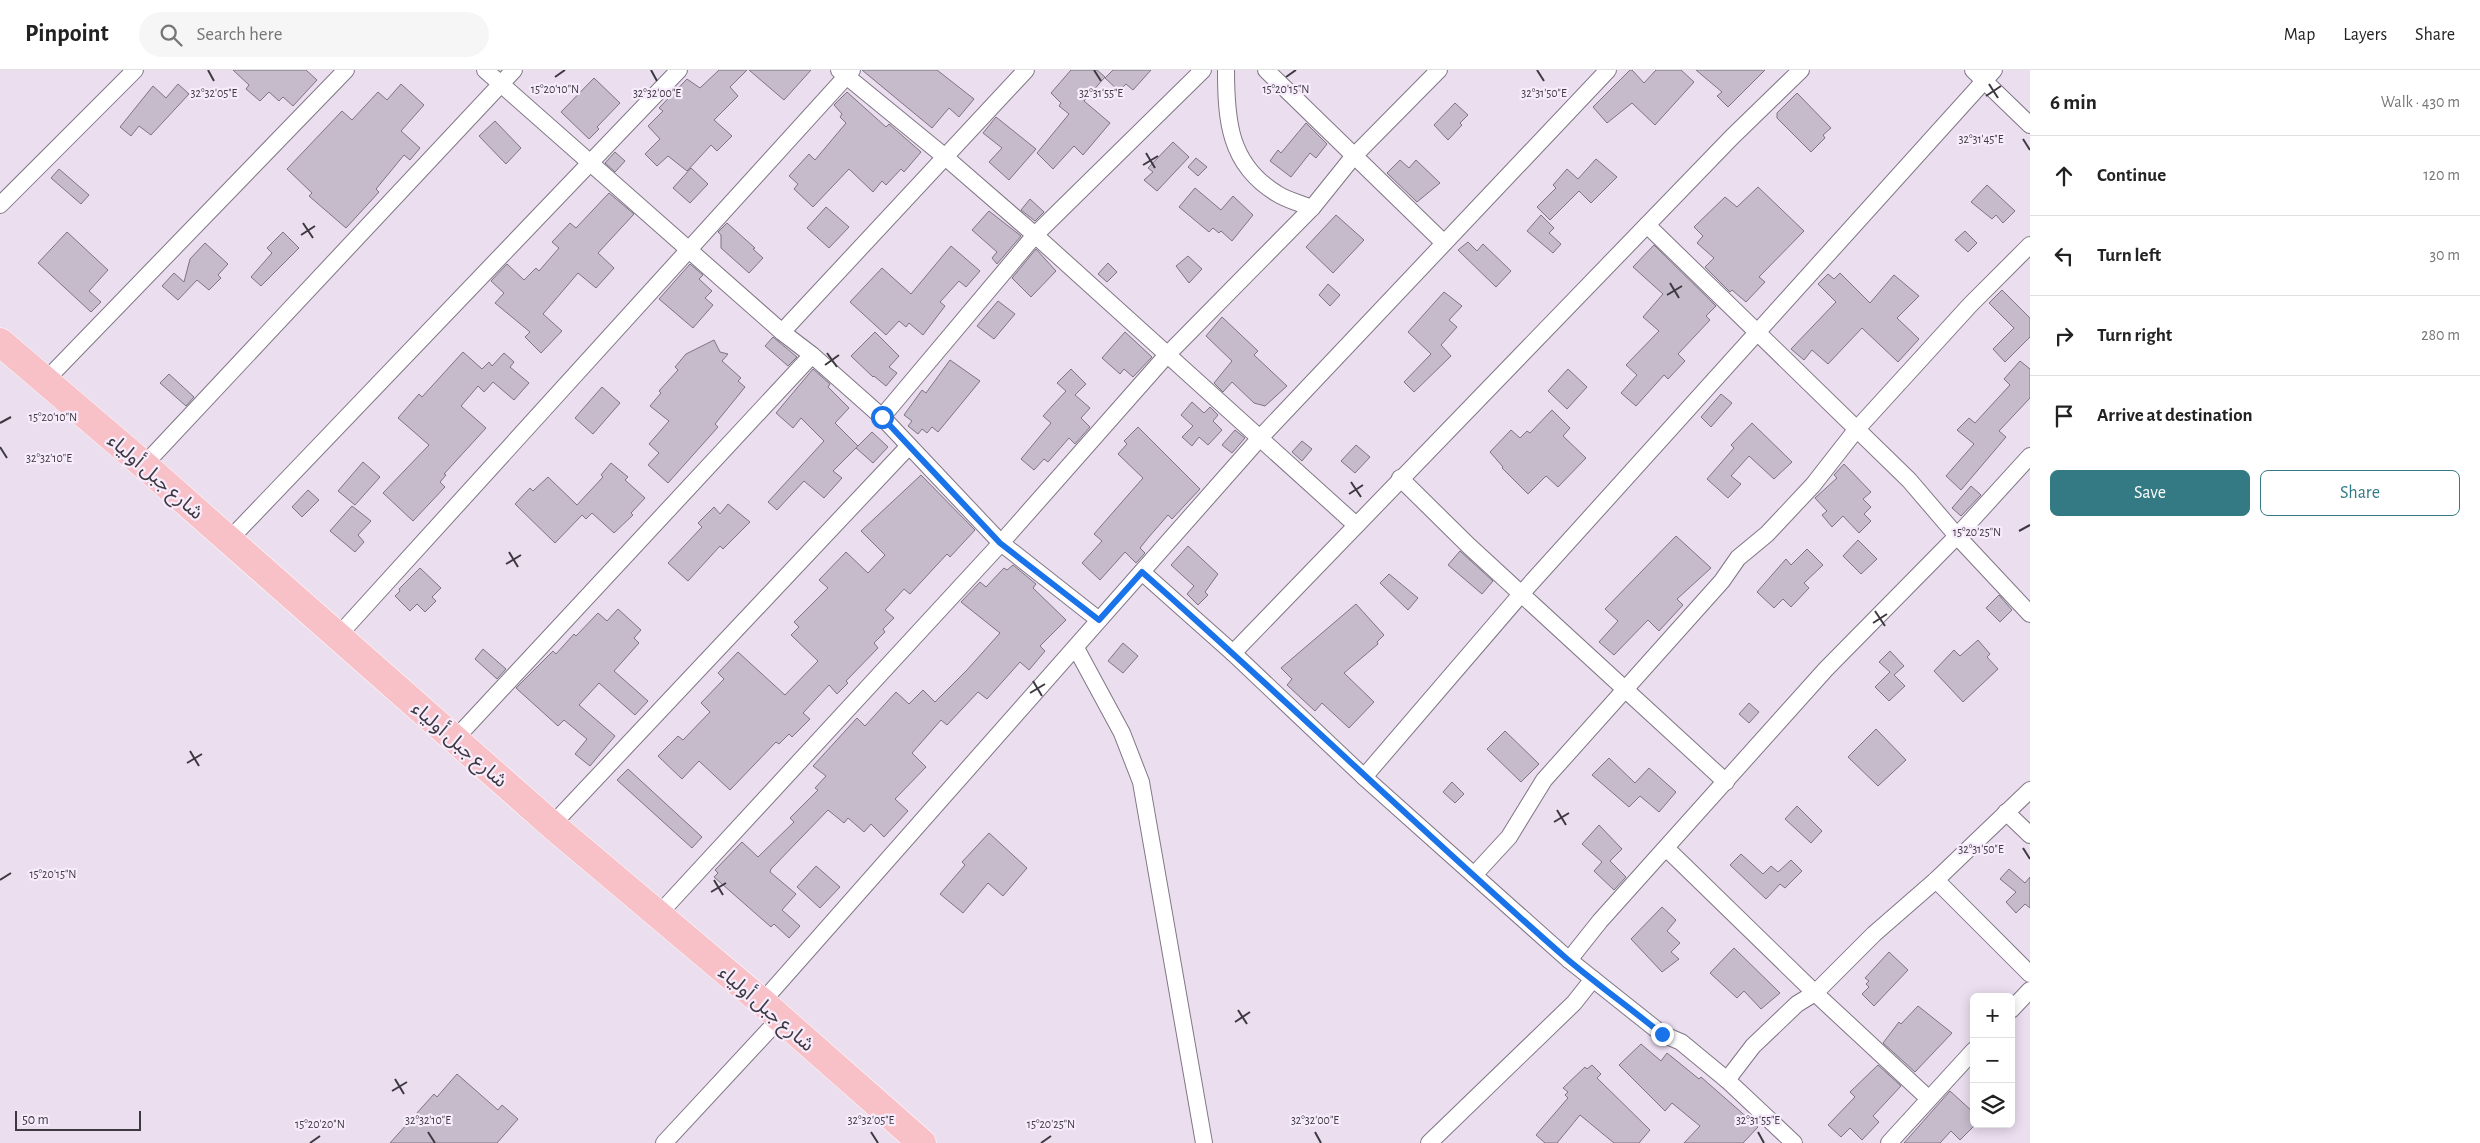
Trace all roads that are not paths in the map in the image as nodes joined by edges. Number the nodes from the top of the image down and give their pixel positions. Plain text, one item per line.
1 (135, 70) edge
2 (346, 70) edge
3 (486, 70) edge
4 (514, 70) edge
5 (679, 70) edge
6 (1026, 70) edge
7 (1203, 70) edge
8 (1226, 70) edge
9 (1266, 70) edge
10 (1439, 70) edge
11 (1608, 70) edge
12 (1801, 70) edge
13 (846, 72) edge
14 (1984, 74) edge
15 (500, 84) junction
16 (2030, 126) edge
17 (944, 156) junction
18 (1353, 157) junction
19 (591, 162) junction
20 (0, 205) edge
21 (1312, 208) junction
22 (1647, 225) junction
23 (1034, 235) junction
24 (1444, 243) junction
25 (2030, 245) edge
26 (689, 248) junction
27 (782, 332) junction
28 (1757, 332) junction
29 (0, 342) edge
30 (812, 355) junction
31 (1166, 356) junction
32 (44, 381) junction
33 (882, 417) junction
34 (1856, 430) junction
35 (1259, 439) junction
36 (909, 446) junction
37 (2030, 456) edge
38 (144, 465) junction
39 (1400, 478) junction
40 (1356, 525) junction
41 (1957, 536) junction
42 (229, 540) junction
43 (1000, 543) junction
44 (1142, 572) junction
45 (1522, 593) junction
46 (2030, 614) edge
47 (1099, 620) junction
48 (337, 637) junction
49 (1076, 648) junction
50 (1234, 653) junction
51 (1626, 688) junction
52 (454, 740) junction
53 (1364, 777) junction
54 (1726, 782) junction
55 (2030, 790) edge
56 (2006, 812) junction
57 (552, 825) junction
58 (2030, 835) edge
59 (1666, 848) junction
60 (1474, 875) junction
61 (1936, 880) junction
62 (658, 915) junction
63 (1569, 960) junction
64 (2030, 974) edge
65 (1593, 979) junction
66 (2030, 990) edge
67 (1815, 994) junction
68 (2015, 1006) edge
69 (771, 1010) junction
70 (1970, 1054) edge
71 (1727, 1080) junction
72 (1928, 1098) junction
73 (664, 1143) edge
74 (922, 1143) edge
75 (1204, 1143) edge
76 (1429, 1143) edge
77 (1794, 1143) edge
78 (1889, 1143) edge

1 - 20 street
2 - 32 street
3 - 15 street
4 - 15 street
5 - 19 street
6 - 17 street
7 - 23 street
8 - 21 street
9 - 18 street
10 - 18 street
11 - 24 street
12 - 22 street
13 - 17 street
13 - 26 street
14 - 16 street
14 - 28 street
15 - 19 street
15 - 38 street
17 - 23 street
17 - 27 street
18 - 21 street
18 - 24 street
19 - 26 street
19 - 42 street
21 - 31 street
22 - 28 street
22 - 39 street
23 - 31 street
23 - 33 street
24 - 35 street
25 - 34 street
26 - 27 street
26 - 48 street
27 - 30 street
28 - 34 street
28 - 45 street
29 - 32 highway, شارع جبل أولياء
30 - 33 street
30 - 52 street
31 - 35 street
31 - 43 street
32 - 38 highway, شارع جبل أولياء
33 - 36 street
34 - 41 street
34 - 51 street
35 - 40 street
35 - 44 street
36 - 43 street
36 - 57 street
37 - 41 street
38 - 42 highway, شارع جبل أولياء
39 - 40 street
39 - 45 street
40 - 50 street
41 - 46 street
41 - 54 street
42 - 48 highway, شارع جبل أولياء
43 - 47 street
43 - 62 street
44 - 47 street
44 - 50 street
45 - 51 street
45 - 53 street
47 - 49 street
48 - 52 highway, شارع جبل أولياء
49 - 69 street
49 - 75 street
50 - 53 street
51 - 54 street
51 - 60 street
52 - 57 highway, شارع جبل أولياء
53 - 60 street
54 - 59 street
55 - 56 street
56 - 58 street
56 - 61 street
57 - 62 highway, شارع جبل أولياء
59 - 63 street
59 - 67 street
60 - 63 street
61 - 64 street
61 - 67 street
62 - 69 highway, شارع جبل أولياء
63 - 65 street
65 - 71 street
65 - 76 street
66 - 68 street
67 - 71 street
67 - 72 street
69 - 73 street
69 - 74 highway, شارع جبل أولياء
70 - 72 street
71 - 77 street
72 - 78 street

